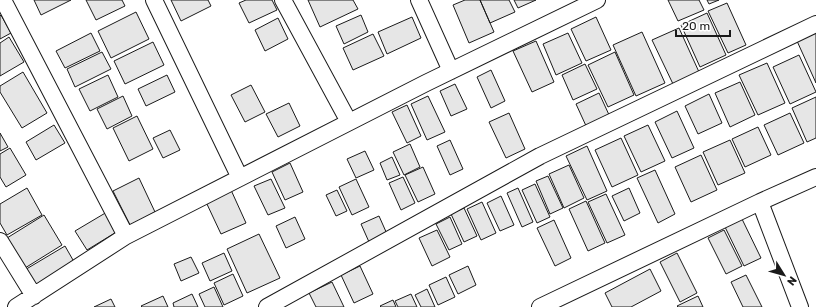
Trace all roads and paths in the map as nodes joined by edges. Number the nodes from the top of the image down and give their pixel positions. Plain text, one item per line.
1 (3, 0) edge
2 (154, 0) edge
3 (283, 0) edge
4 (419, 0) edge
5 (597, 0) edge
6 (816, 24) edge
7 (451, 71) junction
8 (349, 122) junction
9 (816, 177) edge
10 (240, 178) junction
11 (760, 202) junction
12 (126, 236) junction
13 (0, 241) edge
14 (34, 296) junction
15 (16, 307) edge
16 (267, 307) edge
17 (540, 307) edge
18 (800, 307) edge

1 - 12 street
2 - 10 street
3 - 8 street
4 - 7 street
5 - 7 street
6 - 16 street
7 - 8 street
8 - 10 street
9 - 11 street
10 - 12 street
11 - 17 street
11 - 18 street
12 - 14 street
13 - 14 street
14 - 15 street

